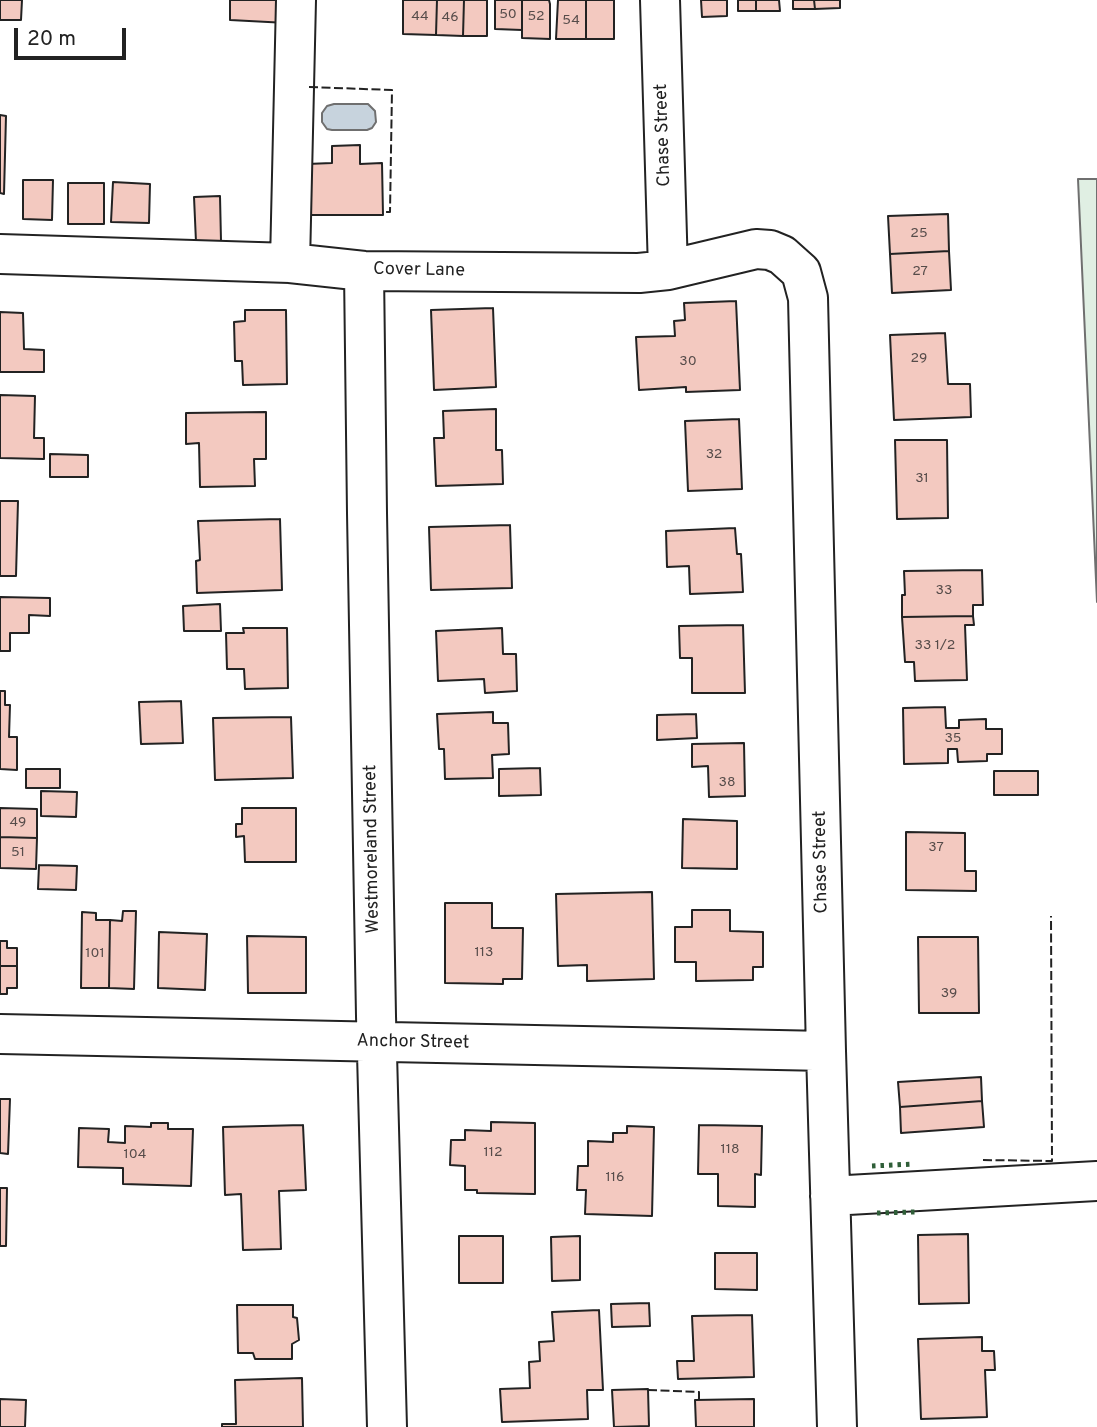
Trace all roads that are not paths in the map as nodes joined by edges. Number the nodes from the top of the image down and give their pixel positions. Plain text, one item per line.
1 (296, 0) edge
2 (660, 0) edge
3 (0, 254) edge
4 (290, 263) junction
5 (668, 270) junction
6 (364, 271) junction
7 (808, 298) joint
8 (0, 1034) edge
9 (377, 1042) junction
10 (826, 1051) junction
11 (1097, 1181) edge
12 (830, 1196) junction
13 (387, 1427) edge
14 (838, 1427) edge

1 - 4 street
2 - 5 street, Chase Street
3 - 4 street, Cover Lane
4 - 6 street, Cover Lane
5 - 6 street, Cover Lane
5 - 7 street, Cover Lane
6 - 9 street, Westmoreland Street
7 - 10 street, Chase Street
8 - 9 street, Anchor Street
9 - 10 street, Anchor Street
9 - 13 street, Westmoreland Street
10 - 12 street, Chase Street
11 - 12 street
12 - 14 street, Chase Street

